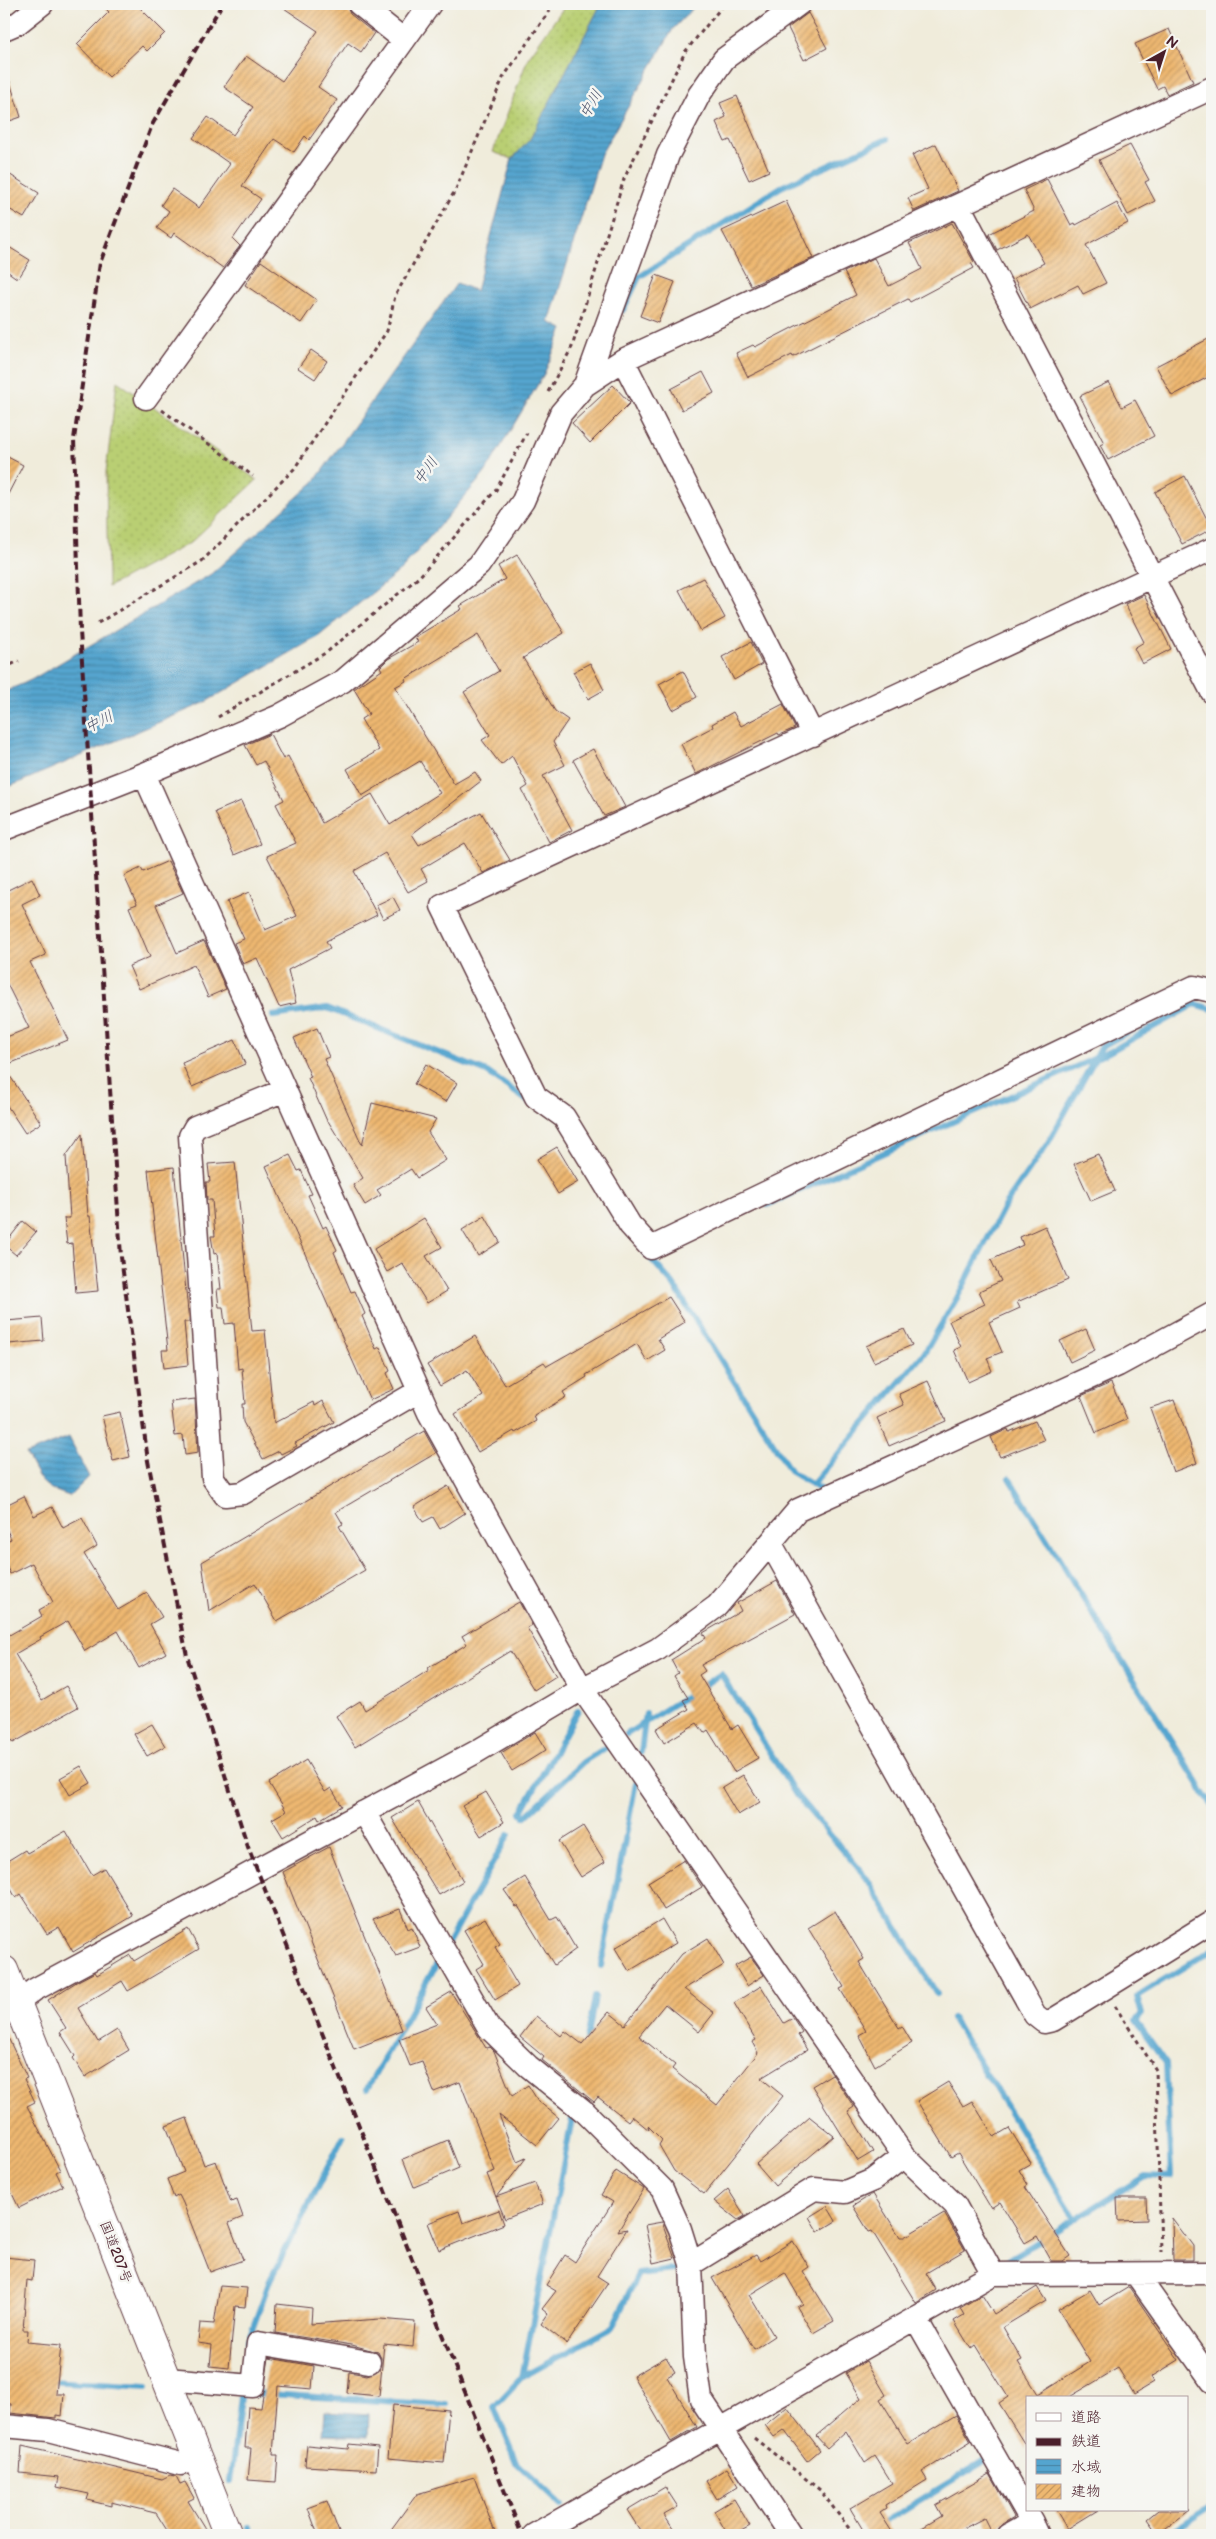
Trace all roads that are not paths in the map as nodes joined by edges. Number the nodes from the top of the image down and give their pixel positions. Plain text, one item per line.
1 (42, 4) edge
2 (358, 4) edge
3 (430, 4) edge
4 (799, 4) edge
5 (4, 29) edge
6 (396, 34) junction
7 (1212, 88) edge
8 (959, 205) junction
9 (623, 360) junction
10 (585, 385) junction
11 (146, 398) road end
12 (1212, 549) edge
13 (1152, 576) junction
14 (1212, 692) edge
15 (813, 735) junction
16 (144, 774) junction
17 (4, 830) edge
18 (1212, 991) edge
19 (285, 1090) junction
20 (1212, 1314) edge
21 (419, 1391) junction
22 (771, 1544) junction
23 (582, 1689) junction
24 (364, 1812) junction
25 (1212, 1922) edge
26 (4, 1970) edge
27 (11, 2008) edge
28 (904, 2156) junction
29 (691, 2264) junction
30 (1212, 2273) edge
31 (994, 2274) junction
32 (1136, 2274) junction
33 (916, 2319) junction
34 (369, 2362) dead end
35 (166, 2379) junction
36 (1212, 2381) edge
37 (4, 2426) edge
38 (728, 2426) junction
39 (198, 2459) junction
40 (1035, 2529) edge
41 (228, 2535) edge
42 (534, 2535) edge
43 (791, 2535) edge
44 (1009, 2535) edge

1 - 5 street
2 - 6 street
3 - 6 street
4 - 10 street
6 - 11 street
7 - 8 street
8 - 9 street
8 - 13 street
9 - 10 street
9 - 15 street
10 - 16 street
12 - 13 street
13 - 14 street
13 - 15 street
15 - 18 street
16 - 17 street
16 - 19 street
19 - 21 street
19 - 21 street
20 - 22 street
21 - 23 street
22 - 23 street
22 - 25 street
23 - 24 street
23 - 28 street
24 - 27 street
24 - 29 street
26 - 27 highway, 国道207号
27 - 35 highway, 国道207号
28 - 29 street
28 - 31 street
29 - 38 street
30 - 32 street
31 - 32 street
31 - 33 street
32 - 36 street
33 - 38 street
33 - 40 street
34 - 35 street
35 - 39 highway, 国道207号
37 - 39 street
38 - 42 street
38 - 43 street
39 - 41 highway, 国道207号
40 - 44 street

